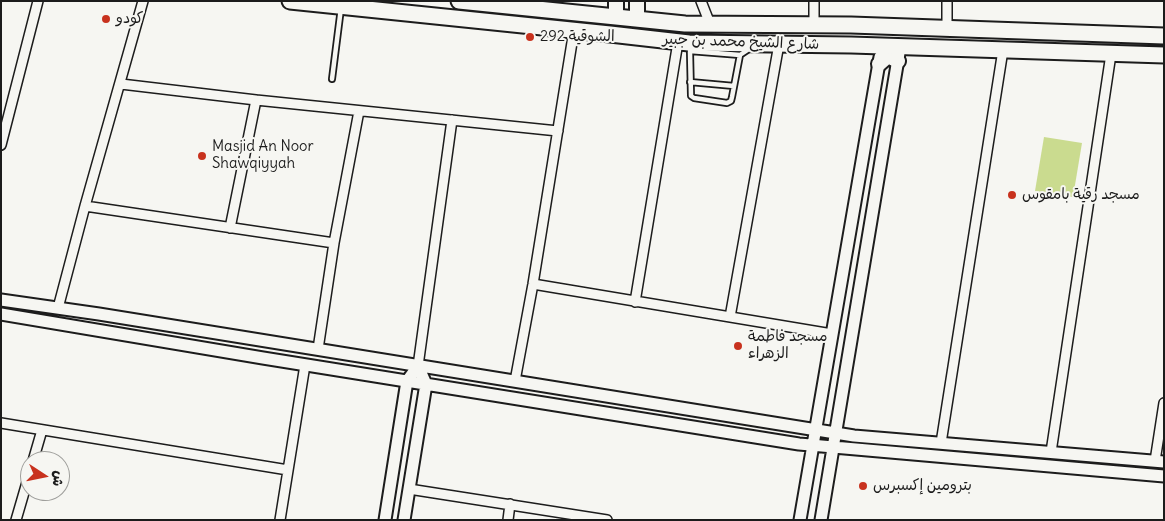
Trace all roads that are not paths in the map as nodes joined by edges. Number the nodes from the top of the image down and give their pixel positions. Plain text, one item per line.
1 (38, 1) edge
2 (144, 1) edge
3 (290, 1) edge
4 (459, 1) edge
5 (616, 1) edge
6 (637, 1) edge
7 (701, 1) edge
8 (814, 1) edge
9 (947, 1) edge
10 (513, 4) edge
11 (341, 6) junction
12 (616, 17) junction
13 (637, 19) junction
14 (710, 24) junction
15 (814, 25) junction
16 (947, 29) junction
17 (574, 30) junction
18 (1164, 36) edge
19 (757, 44) junction
20 (779, 44) junction
21 (684, 46) junction
22 (882, 46) junction
23 (1003, 50) junction
24 (899, 54) junction
25 (1111, 54) junction
26 (740, 55) junction
27 (1164, 55) edge
28 (879, 64) junction
29 (332, 79) dead end
30 (690, 82) junction
31 (121, 84) junction
32 (734, 86) junction
33 (256, 100) junction
34 (359, 111) junction
35 (452, 120) junction
36 (558, 132) junction
37 (1, 145) edge
38 (85, 206) junction
39 (230, 228) junction
40 (334, 242) junction
41 (533, 284) junction
42 (1, 300) edge
43 (636, 302) junction
44 (58, 308) junction
45 (1, 314) edge
46 (730, 317) junction
47 (832, 334) junction
48 (318, 349) junction
49 (305, 365) junction
50 (418, 366) junction
51 (407, 381) junction
52 (515, 381) junction
53 (426, 384) junction
54 (1164, 403) edge
55 (1, 423) edge
56 (42, 430) junction
57 (816, 430) junction
58 (835, 433) junction
59 (941, 443) junction
60 (813, 445) junction
61 (833, 446) junction
62 (36, 451) edge
63 (1051, 452) junction
64 (1159, 462) edge
65 (288, 470) junction
66 (1164, 476) edge
67 (409, 488) junction
68 (22, 501) edge
69 (510, 504) junction
70 (16, 520) edge
71 (280, 520) edge
72 (385, 520) edge
73 (404, 520) edge
74 (508, 520) edge
75 (607, 520) edge
76 (800, 520) edge
77 (821, 520) edge

1 - 37 street
2 - 31 street
3 - 11 main road, شارع الشيخ محمد بن جبير
4 - 10 main road, شارع الشيخ محمد بن جبير
5 - 12 main road
6 - 13 main road
7 - 14 street
8 - 15 street
9 - 16 street
10 - 12 main road, شارع الشيخ محمد بن جبير
11 - 17 main road, شارع الشيخ محمد بن جبير
11 - 29 lane
12 - 13 main road, شارع الشيخ محمد بن جبير
13 - 14 main road, شارع الشيخ محمد بن جبير
14 - 15 main road, شارع الشيخ محمد بن جبير
15 - 16 main road, شارع الشيخ محمد بن جبير
16 - 18 main road, شارع الشيخ محمد بن جبير
17 - 21 main road, شارع الشيخ محمد بن جبير
17 - 36 street
19 - 20 main road, شارع الشيخ محمد بن جبير
19 - 21 main road, شارع الشيخ محمد بن جبير
19 - 26 lane
20 - 22 main road, شارع الشيخ محمد بن جبير
20 - 46 street
21 - 26 lane
21 - 30 lane
21 - 43 street
22 - 24 main road, شارع الشيخ محمد بن جبير
22 - 28 street
23 - 24 main road, شارع الشيخ محمد بن جبير
23 - 25 main road, شارع الشيخ محمد بن جبير
23 - 59 street
24 - 28 main road
24 - 58 street
25 - 27 main road, شارع الشيخ محمد بن جبير
25 - 63 street
26 - 32 lane
28 - 47 street
30 - 32 lane
30 - 32 lane
31 - 33 street
31 - 38 street
33 - 34 street
33 - 39 street
34 - 35 street
34 - 40 street
35 - 36 street
35 - 50 street
36 - 41 street
38 - 39 street
38 - 44 street
39 - 40 street
40 - 48 street
41 - 43 street
41 - 52 street
42 - 44 street
43 - 46 street
44 - 48 street
45 - 49 street
46 - 47 street
47 - 57 street
48 - 50 street
49 - 51 street
49 - 65 street
50 - 51 street
50 - 52 street
50 - 53 street
51 - 53 street
51 - 72 street
52 - 57 street
53 - 60 street
53 - 67 street
54 - 64 street
55 - 56 street
56 - 62 street
56 - 65 street
57 - 58 street
57 - 60 street
58 - 59 street
58 - 61 street
59 - 63 street
60 - 61 street
60 - 76 street
61 - 66 street
61 - 77 street
63 - 64 street
65 - 71 street
67 - 69 street
67 - 73 street
68 - 70 street
69 - 74 street
69 - 75 street

